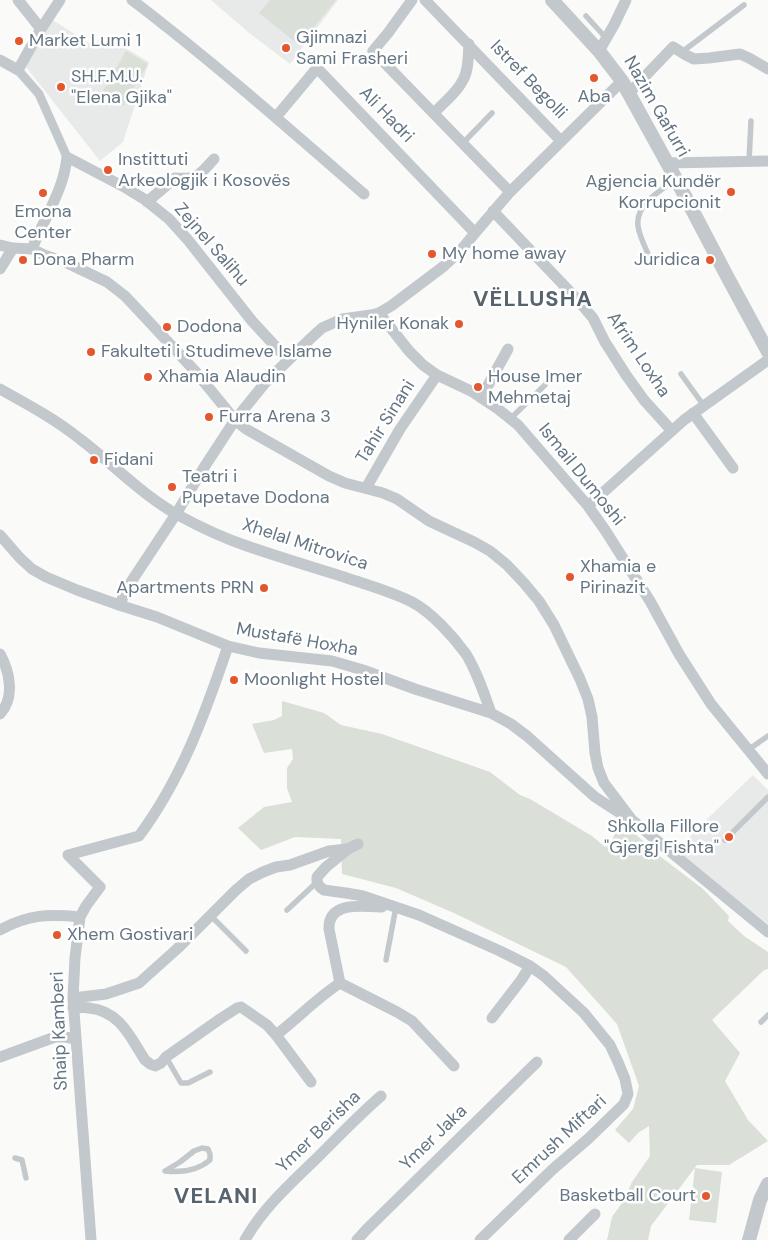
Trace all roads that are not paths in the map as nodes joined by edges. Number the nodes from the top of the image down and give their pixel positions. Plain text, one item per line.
1 (18, 0) edge
2 (60, 0) edge
3 (132, 0) edge
4 (412, 0) edge
5 (425, 0) edge
6 (552, 0) edge
7 (626, 0) edge
8 (744, 5) dead end
9 (586, 16) dead end
10 (41, 29) junction
11 (606, 38) junction
12 (469, 44) junction
13 (599, 51) junction
14 (682, 52) junction
15 (0, 60) edge
16 (768, 69) edge
17 (18, 70) junction
18 (622, 81) junction
19 (629, 94) junction
20 (434, 113) junction
21 (492, 113) dead end
22 (276, 117) junction
23 (752, 121) dead end
24 (561, 140) junction
25 (463, 143) junction
26 (67, 156) junction
27 (214, 159) dead end
28 (749, 161) junction
29 (768, 161) edge
30 (668, 163) junction
31 (676, 178) junction
32 (510, 192) junction
33 (364, 194) dead end
34 (147, 202) junction
35 (494, 211) junction
36 (475, 233) junction
37 (0, 244) edge
38 (12, 248) junction
39 (32, 249) junction
40 (649, 256) dead end
41 (0, 269) edge
42 (379, 312) junction
43 (508, 349) dead end
44 (768, 352) edge
45 (288, 360) junction
46 (768, 360) edge
47 (681, 374) dead end
48 (437, 375) junction
49 (545, 385) dead end
50 (0, 388) edge
51 (481, 398) junction
52 (704, 406) junction
53 (693, 413) junction
54 (510, 419) junction
55 (235, 420) junction
56 (672, 431) junction
57 (733, 468) dead end
58 (366, 488) junction
59 (588, 506) junction
60 (176, 514) junction
61 (0, 536) edge
62 (119, 606) junction
63 (228, 646) junction
64 (0, 654) edge
65 (491, 713) junction
66 (0, 714) edge
67 (768, 736) edge
68 (748, 750) junction
69 (768, 774) edge
70 (768, 797) edge
71 (632, 820) junction
72 (725, 840) dead end
73 (316, 882) junction
74 (396, 907) junction
75 (287, 910) dead end
76 (211, 916) junction
77 (80, 917) junction
78 (0, 930) edge
79 (768, 932) edge
80 (246, 951) dead end
81 (386, 960) dead end
82 (530, 966) junction
83 (340, 983) junction
84 (73, 1003) junction
85 (768, 1015) edge
86 (492, 1018) dead end
87 (761, 1022) dead end
88 (276, 1035) junction
89 (76, 1039) junction
90 (0, 1057) edge
91 (166, 1058) junction
92 (537, 1062) dead end
93 (454, 1066) dead end
94 (210, 1072) dead end
95 (311, 1082) dead end
96 (381, 1096) dead end
97 (15, 1158) dead end
98 (165, 1171) joint
99 (26, 1178) dead end
100 (768, 1184) edge
101 (595, 1214) dead end
102 (91, 1240) edge
103 (245, 1240) edge
104 (357, 1240) edge
105 (480, 1240) edge
106 (569, 1240) edge
107 (749, 1240) edge

1 - 10 street
2 - 10 street
3 - 22 street
4 - 20 street
5 - 12 street, Istref Begolli
6 - 13 street, Nazim Gafurri
7 - 11 street
8 - 14 lane
9 - 11 lane
10 - 17 street
11 - 13 street
12 - 20 street, Istref Begolli
12 - 24 street, Istref Begolli
13 - 18 street, Nazim Gafurri
14 - 16 street
14 - 19 street
15 - 17 street
17 - 26 street
18 - 19 street, Nazim Gafurri
18 - 24 street
19 - 30 street, Nazim Gafurri
20 - 25 street
21 - 25 lane
22 - 33 street
22 - 36 street, Ali Hadri
23 - 28 lane
24 - 32 street
25 - 32 street
26 - 34 street, Zejnel Salihu
26 - 39 street
27 - 34 street
28 - 29 street
28 - 30 street
30 - 31 street, Nazim Gafurri
31 - 40 lane
31 - 44 street, Nazim Gafurri
32 - 35 street
34 - 45 street, Zejnel Salihu
35 - 36 street
35 - 56 street, Afrim Loxha
36 - 42 street
37 - 38 street
38 - 39 street
38 - 41 street
39 - 55 street
42 - 45 street
42 - 48 street, Ismail Dumoshi
43 - 51 street
45 - 55 street
46 - 52 street
47 - 52 lane
48 - 51 street, Ismail Dumoshi
48 - 58 street, Tahir Sinani
49 - 54 lane
50 - 60 street, Xhelal Mitrovica
51 - 54 street, Ismail Dumoshi
52 - 53 street
53 - 56 street
53 - 57 street
54 - 59 street, Ismail Dumoshi
55 - 58 street
55 - 60 street
56 - 59 street
58 - 71 street
59 - 68 street, Ismail Dumoshi
60 - 62 street
60 - 65 street, Xhelal Mitrovica
61 - 62 street, Mustafë Hoxha
62 - 63 street, Mustafë Hoxha
63 - 65 street, Mustafë Hoxha
63 - 77 street, Shaip Kamberi
64 - 66 street
65 - 71 street, Mustafë Hoxha
67 - 68 lane
68 - 69 street, Ismail Dumoshi
70 - 72 lane
71 - 79 street
73 - 74 street, Emrush Miftari
73 - 75 lane
73 - 76 street
74 - 81 lane
74 - 82 street, Emrush Miftari
74 - 83 street
76 - 80 lane
76 - 84 street
77 - 78 street
77 - 84 street, Shaip Kamberi
82 - 86 street
82 - 105 street, Emrush Miftari
83 - 88 street
83 - 93 street
84 - 89 street, Shaip Kamberi
84 - 91 street
85 - 87 lane
88 - 91 street
88 - 95 street
89 - 90 street
89 - 102 street, Shaip Kamberi
91 - 94 lane
92 - 104 street, Ymer Jaka
96 - 103 street, Ymer Berisha
97 - 99 lane
98 - 98 lane
100 - 107 street
101 - 106 street

